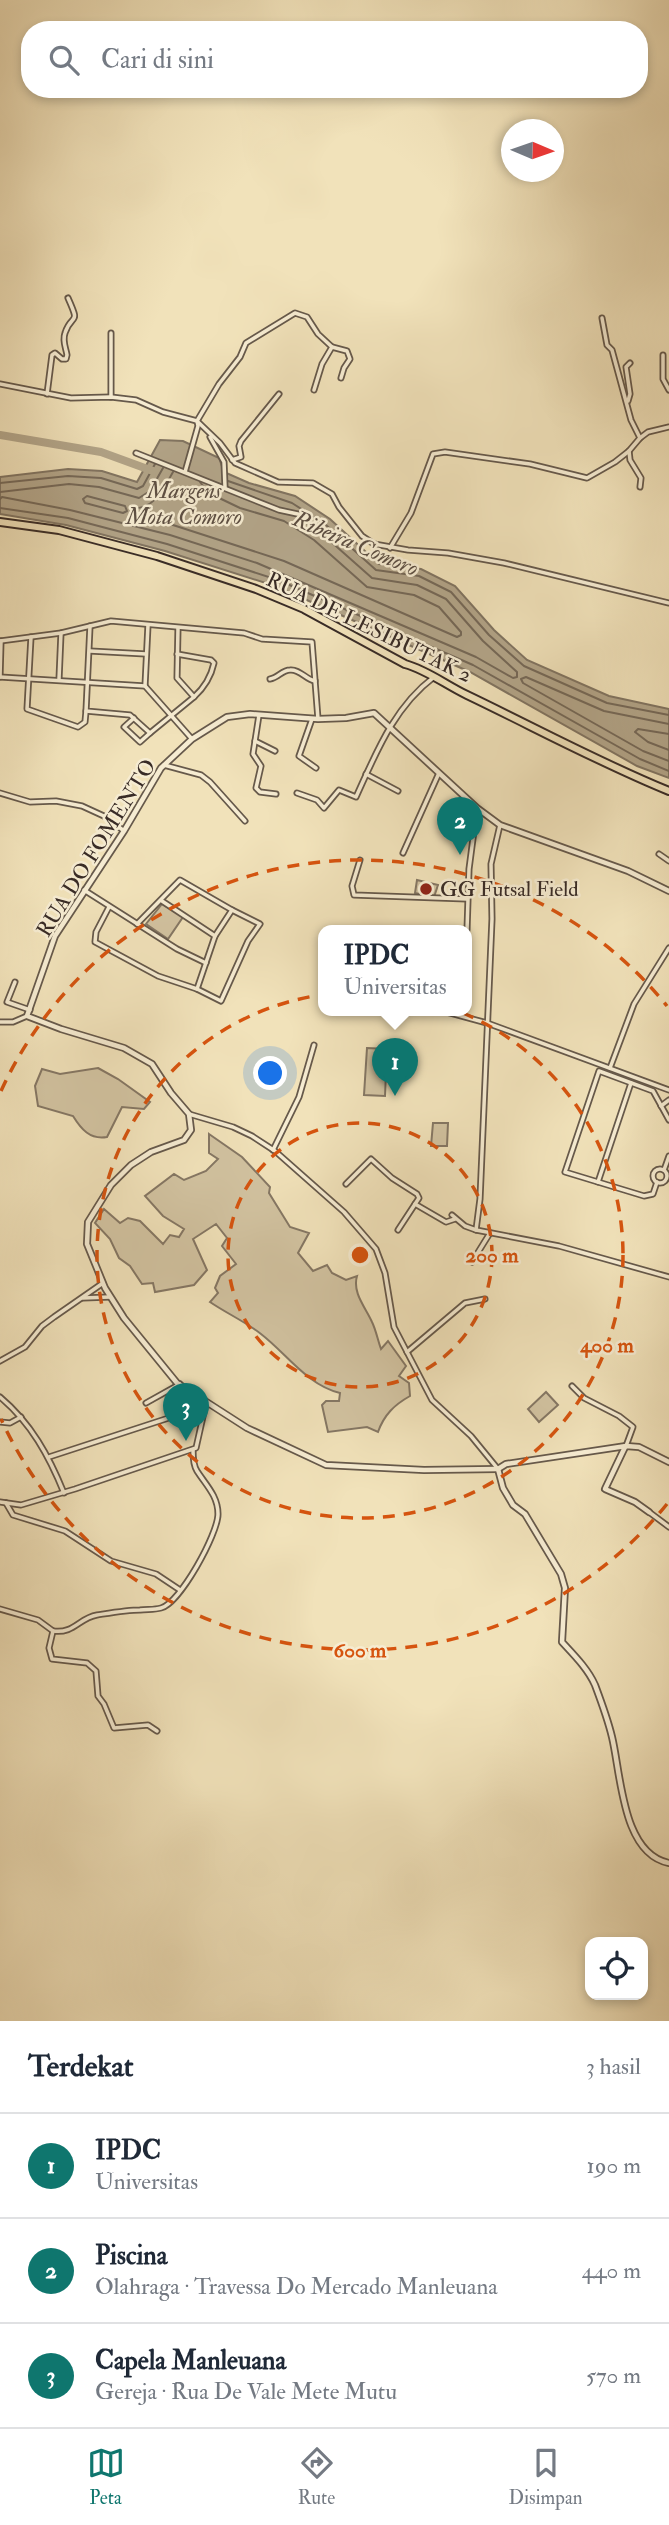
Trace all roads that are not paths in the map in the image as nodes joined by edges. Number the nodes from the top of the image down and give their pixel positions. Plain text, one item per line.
1 (68, 298) dead end
2 (603, 318) dead end
3 (111, 333) dead end
4 (332, 347) junction
5 (663, 355) dead end
6 (630, 363) dead end
7 (341, 378) dead end
8 (0, 384) edge
9 (314, 390) dead end
10 (669, 390) edge
11 (47, 394) junction
12 (279, 394) dead end
13 (111, 397) junction
14 (627, 402) junction
15 (197, 421) junction
16 (669, 426) edge
17 (207, 433) junction
18 (640, 438) junction
19 (629, 451) junction
20 (136, 453) dead end
21 (232, 460) junction
22 (185, 471) junction
23 (225, 487) junction
24 (640, 487) dead end
25 (307, 516) dead end
26 (0, 522) edge
27 (390, 548) junction
28 (669, 603) edge
29 (148, 625) junction
30 (90, 626) junction
31 (178, 628) junction
32 (61, 633) junction
33 (31, 637) junction
34 (1, 641) edge
35 (90, 651) junction
36 (146, 654) junction
37 (177, 654) junction
38 (0, 677) edge
39 (434, 677) junction
40 (29, 678) junction
41 (59, 679) junction
42 (270, 679) dead end
43 (315, 681) junction
44 (89, 682) junction
45 (145, 686) junction
46 (194, 697) junction
47 (86, 711) junction
48 (171, 715) junction
49 (259, 715) junction
50 (134, 718) junction
51 (315, 719) junction
52 (389, 727) junction
53 (150, 733) junction
54 (192, 739) junction
55 (255, 741) junction
56 (275, 751) dead end
57 (164, 765) junction
58 (316, 768) dead end
59 (439, 773) junction
60 (366, 774) junction
61 (398, 791) dead end
62 (669, 791) edge
63 (0, 793) edge
64 (296, 793) dead end
65 (276, 794) dead end
66 (477, 808) junction
67 (245, 821) dead end
68 (500, 825) junction
69 (124, 831) junction
70 (403, 853) dead end
71 (659, 855) dead end
72 (360, 860) dead end
73 (669, 861) edge
74 (84, 890) junction
75 (669, 891) edge
76 (467, 899) junction
77 (161, 901) junction
78 (109, 908) junction
79 (232, 910) junction
80 (137, 924) junction
81 (467, 925) edge
82 (215, 936) junction
83 (669, 948) edge
84 (206, 963) junction
85 (15, 982) dead end
86 (197, 989) junction
87 (30, 1010) junction
88 (27, 1016) junction
89 (459, 1016) edge
90 (462, 1017) joint
91 (0, 1022) edge
92 (487, 1023) junction
93 (314, 1045) dead end
94 (610, 1068) junction
95 (631, 1083) junction
96 (669, 1090) edge
97 (669, 1100) edge
98 (661, 1105) junction
99 (189, 1114) junction
100 (669, 1120) edge
101 (273, 1150) junction
102 (669, 1156) edge
103 (667, 1173) edge
104 (667, 1181) edge
105 (598, 1182) junction
106 (657, 1182) junction
107 (346, 1184) dead end
108 (415, 1204) junction
109 (398, 1230) dead end
110 (477, 1230) junction
111 (490, 1233) junction
112 (472, 1262) dead end
113 (669, 1277) edge
114 (103, 1283) junction
115 (111, 1297) junction
116 (80, 1298) junction
117 (485, 1299) dead end
118 (407, 1352) junction
119 (0, 1361) edge
120 (180, 1384) junction
121 (572, 1386) dead end
122 (0, 1397) edge
123 (146, 1403) dead end
124 (206, 1403) junction
125 (21, 1418) junction
126 (0, 1422) edge
127 (626, 1446) junction
128 (192, 1450) junction
129 (50, 1457) junction
130 (669, 1462) edge
131 (498, 1469) junction
132 (64, 1493) junction
133 (0, 1502) edge
134 (6, 1503) junction
135 (649, 1512) joint
136 (669, 1527) edge
137 (180, 1590) junction
138 (0, 1609) edge
139 (53, 1631) junction
140 (157, 1731) dead end
141 (669, 1863) edge

1 - 11 street
2 - 14 street
3 - 13 street
4 - 7 street
4 - 9 street
4 - 15 street
5 - 10 street
6 - 14 street
8 - 11 street
11 - 13 street
12 - 21 street
13 - 15 street
14 - 18 street
15 - 17 street
15 - 22 street
16 - 18 street
17 - 21 street
17 - 23 street
18 - 19 street
19 - 24 street
19 - 27 street
20 - 22 street
21 - 27 street
22 - 23 street
23 - 25 street
26 - 39 main road, RUA DE LESIBUTAK 2
27 - 28 street
29 - 30 street
29 - 31 street
29 - 36 street
30 - 32 street
30 - 35 street
31 - 37 street
31 - 43 street
32 - 33 street
32 - 41 street
33 - 34 street
33 - 40 street
34 - 38 street
35 - 36 street
35 - 44 street
36 - 45 street
37 - 46 street
37 - 46 street
38 - 40 street
39 - 52 street
39 - 62 main road, RUA DE LESIBUTAK 2
40 - 41 street
40 - 47 street
41 - 44 street
42 - 43 street
43 - 51 street
44 - 45 street
44 - 47 street
45 - 48 street
46 - 48 street
47 - 50 street
48 - 53 street
48 - 54 street
49 - 51 street, RUA DO FOMENTO
49 - 54 street, RUA DO FOMENTO
49 - 55 street
50 - 53 street
50 - 53 street
51 - 52 street, RUA DO FOMENTO
51 - 58 street
52 - 59 street, RUA DO FOMENTO
52 - 60 street
54 - 57 street, RUA DO FOMENTO
55 - 56 street
55 - 65 street
57 - 67 street
57 - 69 street, RUA DO FOMENTO
59 - 66 street, RUA DO FOMENTO
59 - 70 street
60 - 61 street
60 - 64 street
63 - 69 street
66 - 68 street, RUA DO FOMENTO
66 - 76 street
68 - 75 street, RUA DO FOMENTO
68 - 92 street
69 - 74 street, RUA DO FOMENTO
71 - 73 street
72 - 76 street
74 - 78 street
74 - 87 street, RUA DO FOMENTO
76 - 81 street
77 - 79 street
77 - 80 street
77 - 82 street
78 - 80 street
78 - 86 street
79 - 82 street
79 - 86 street
80 - 84 street
82 - 84 street
83 - 94 street
84 - 86 street
85 - 87 street
87 - 88 street, RUA DO FOMENTO
88 - 91 street
88 - 99 street
89 - 90 street
90 - 92 street
92 - 94 street
92 - 110 street
93 - 101 street
94 - 96 street
95 - 98 street
95 - 105 street
95 - 105 street
97 - 98 street
98 - 100 street
99 - 101 street
99 - 114 street
101 - 118 street
102 - 103 street
103 - 104 street
103 - 106 street
104 - 106 street
105 - 106 street
107 - 108 street
108 - 109 street
108 - 110 street
110 - 111 street
111 - 112 street
111 - 113 street
114 - 115 street
114 - 116 street
115 - 116 street
115 - 120 street
116 - 119 street
117 - 118 street
118 - 131 street
120 - 123 street
120 - 124 street
121 - 127 street
122 - 125 street
124 - 128 street
124 - 129 street
124 - 131 street
125 - 126 street
125 - 129 street
127 - 130 street
127 - 131 street
127 - 135 street
128 - 132 street
128 - 137 street
129 - 132 street
131 - 141 street
132 - 134 street
133 - 134 street
134 - 137 street
135 - 136 street
137 - 139 street
138 - 139 street
139 - 140 street

